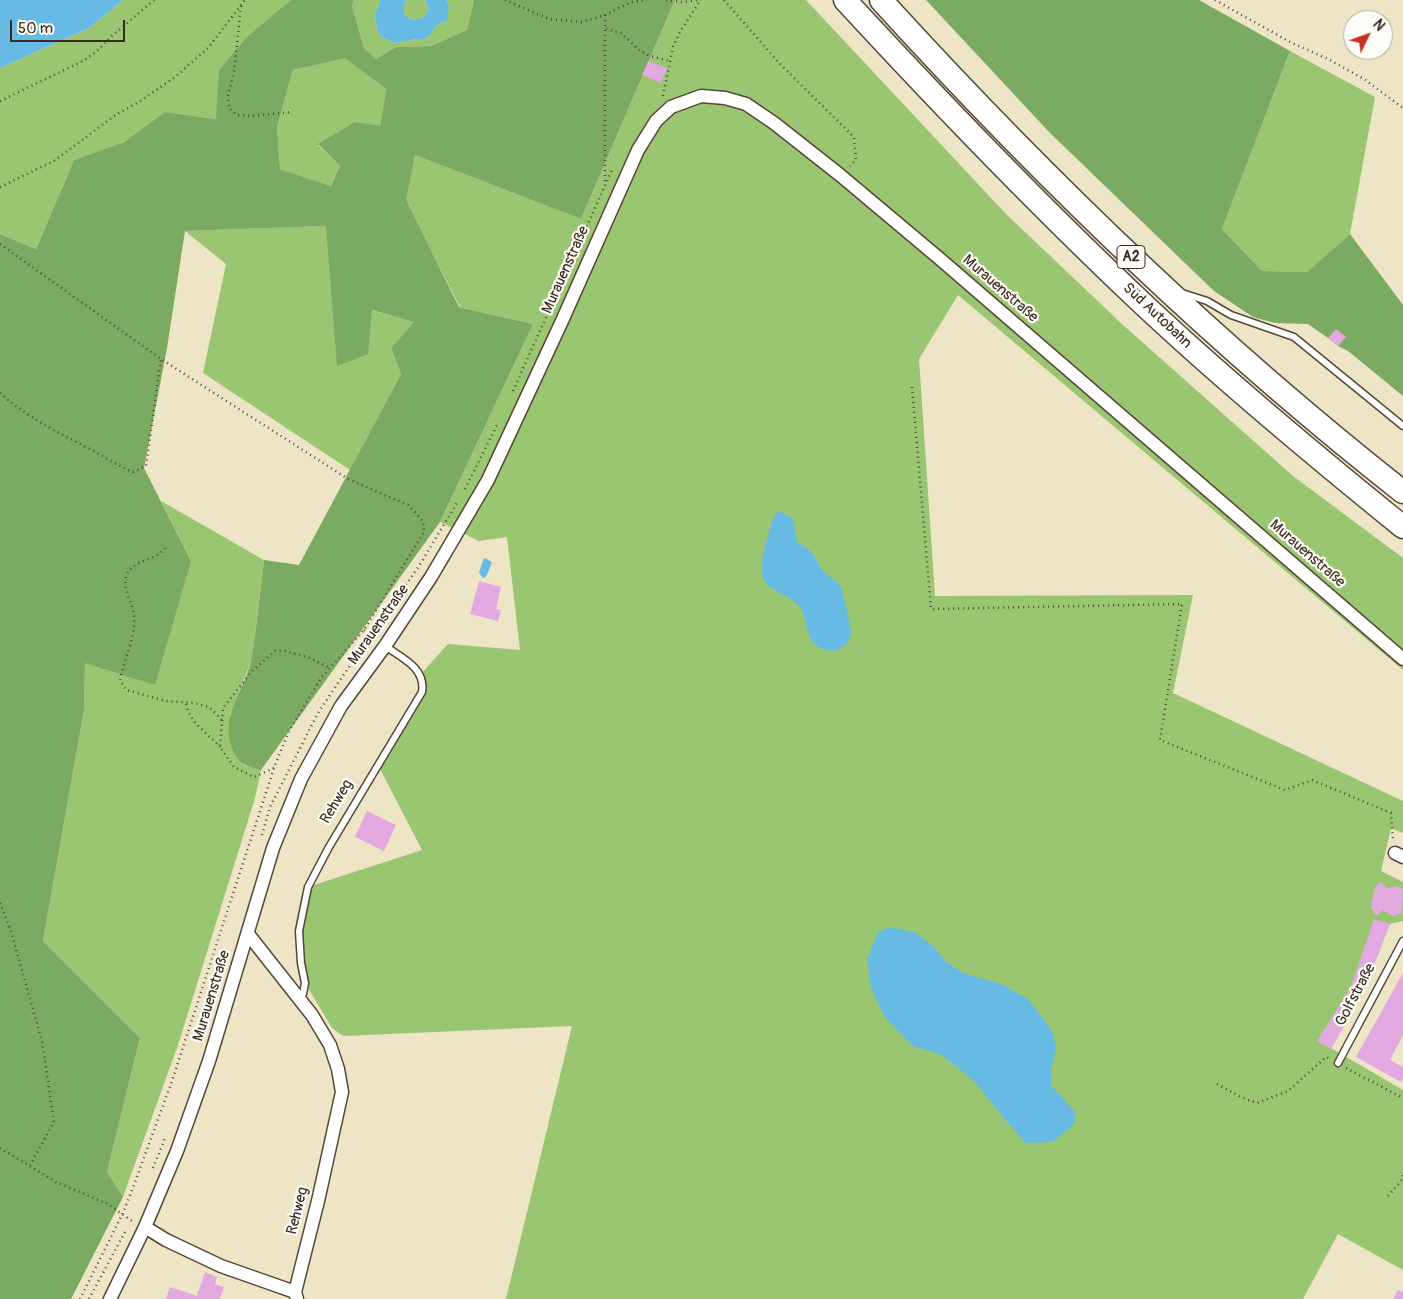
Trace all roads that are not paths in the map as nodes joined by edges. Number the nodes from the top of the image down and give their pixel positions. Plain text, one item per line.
1 (845, 0) edge
2 (880, 0) edge
3 (1159, 284) junction
4 (1403, 426) edge
5 (1403, 492) edge
6 (1403, 527) edge
7 (385, 646) junction
8 (1403, 659) edge
9 (248, 934) junction
10 (1403, 941) edge
11 (300, 998) junction
12 (1338, 1063) road end
13 (145, 1227) junction
14 (296, 1296) edge
15 (110, 1299) edge

1 - 6 highway, Süd Autobahn / A2
2 - 3 highway, Süd Autobahn / A2
3 - 4 lane
3 - 5 highway, Süd Autobahn / A2
7 - 8 street, Murauenstraße
7 - 9 street, Murauenstraße
7 - 11 lane, Rehweg
9 - 11 street, Rehweg
9 - 13 street, Murauenstraße
10 - 12 lane, Golfstraße
11 - 14 street, Rehweg
13 - 14 street, Rehweg
13 - 15 street, Murauenstraße

